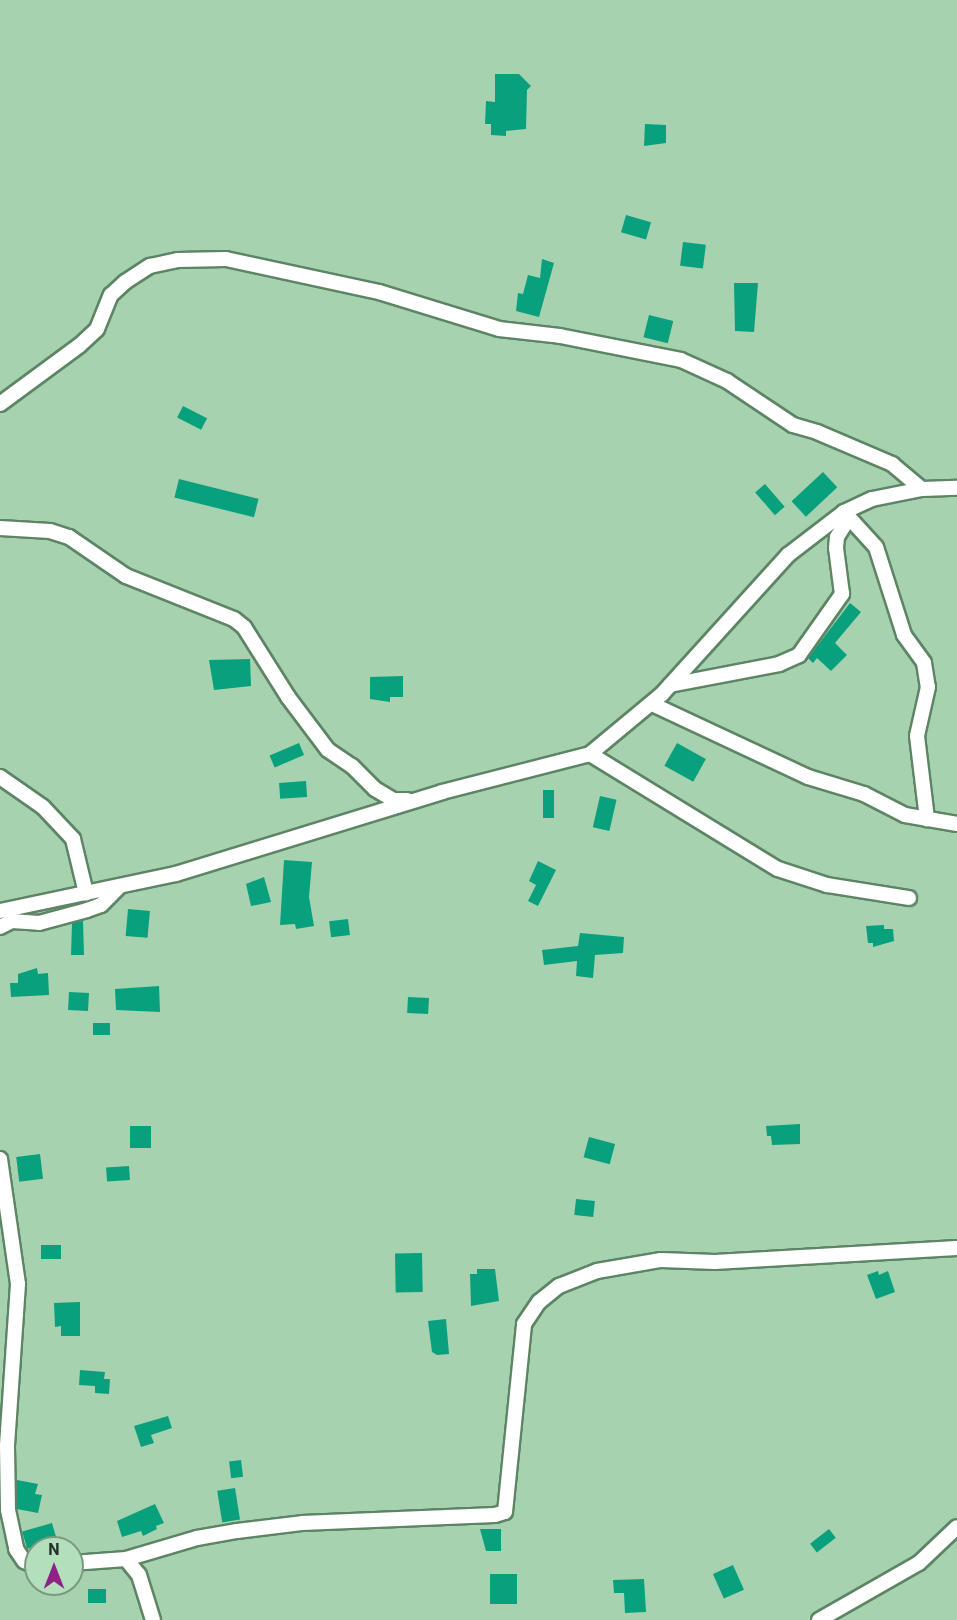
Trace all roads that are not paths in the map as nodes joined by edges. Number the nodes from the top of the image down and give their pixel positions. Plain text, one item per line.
1 (0, 404) edge
2 (957, 488) edge
3 (922, 489) junction
4 (846, 515) junction
5 (0, 528) edge
6 (670, 685) junction
7 (652, 704) junction
8 (590, 754) junction
9 (0, 777) edge
10 (416, 801) junction
11 (927, 819) junction
12 (957, 824) edge
13 (120, 886) junction
14 (86, 893) junction
15 (909, 898) dead end
16 (0, 911) edge
17 (0, 927) edge
18 (0, 1160) edge
19 (957, 1248) edge
20 (957, 1527) edge
21 (126, 1559) junction
22 (24, 1561) edge
23 (84, 1562) edge
24 (153, 1620) edge
25 (819, 1620) edge

1 - 3 street
2 - 3 street
3 - 4 street
4 - 6 street
4 - 6 street
4 - 11 street
5 - 10 street
6 - 7 street
7 - 8 street
7 - 11 street
8 - 10 street
8 - 15 street
9 - 14 street
10 - 13 street
11 - 12 street
13 - 14 street
13 - 17 street
14 - 16 street
18 - 22 street
19 - 21 street
20 - 25 street
21 - 23 street
21 - 24 street

